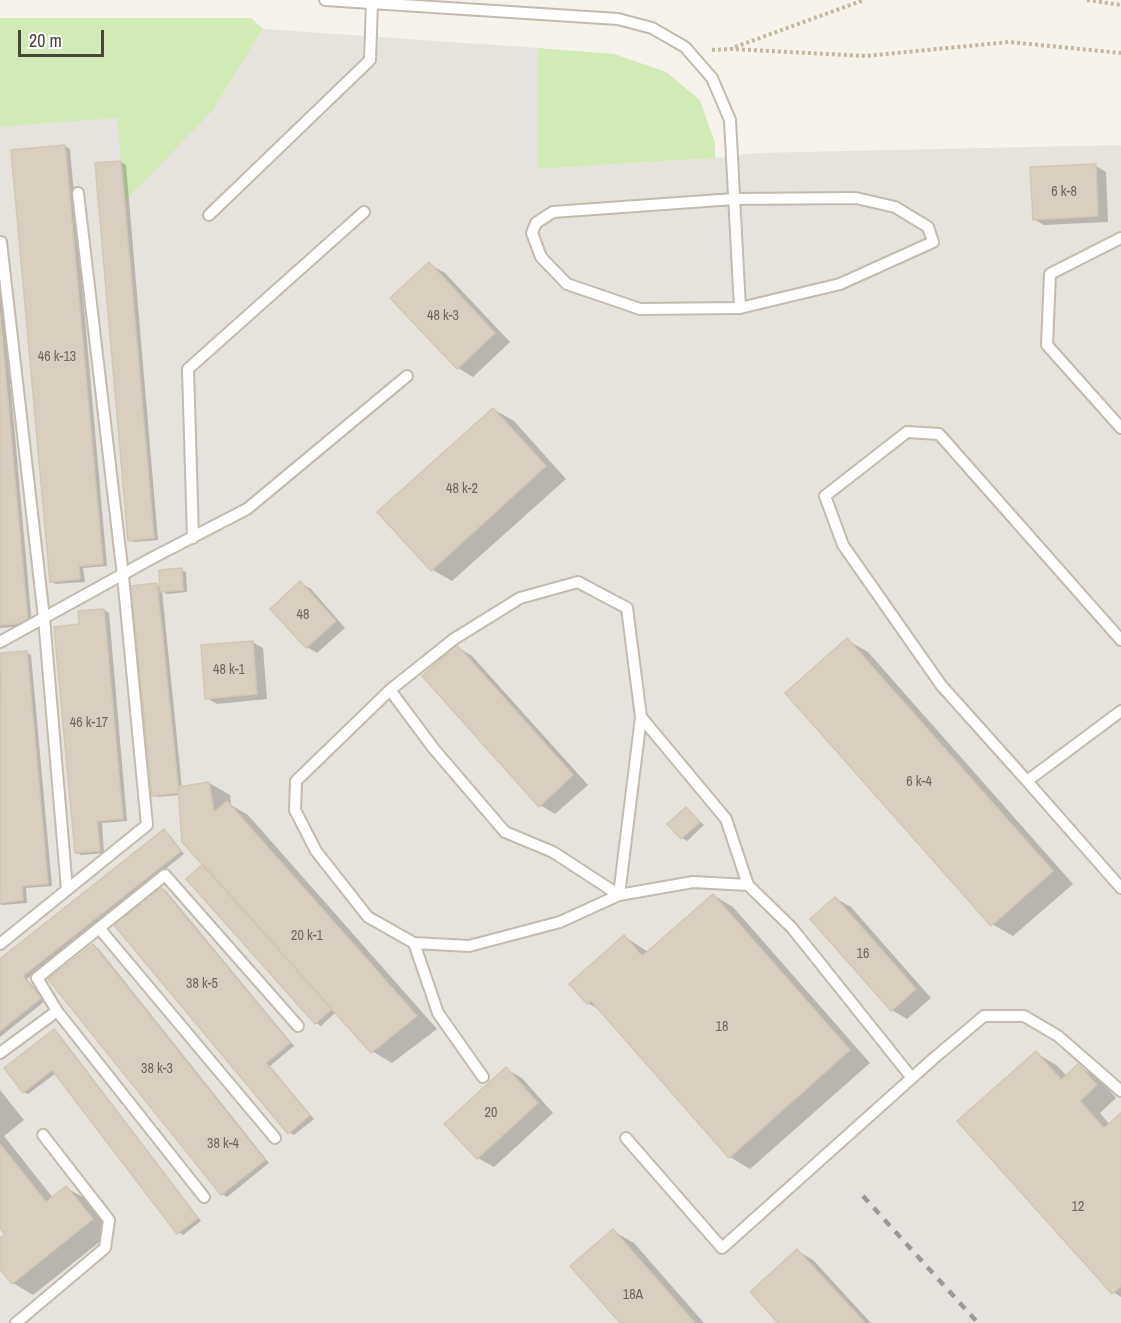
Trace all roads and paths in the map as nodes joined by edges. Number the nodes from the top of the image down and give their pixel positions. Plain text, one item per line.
1 (325, 0) edge
2 (864, 0) edge
3 (1087, 0) edge
4 (372, 2) junction
5 (1121, 5) edge
6 (685, 47) junction
7 (732, 49) junction
8 (1121, 53) edge
9 (78, 193) dead end
10 (734, 199) junction
11 (364, 212) dead end
12 (209, 215) dead end
13 (1121, 238) edge
14 (1, 242) edge
15 (740, 308) junction
16 (407, 376) dead end
17 (1121, 428) edge
18 (193, 538) junction
19 (123, 576) junction
20 (44, 618) junction
21 (1121, 640) edge
22 (0, 642) edge
23 (390, 690) junction
24 (1121, 711) edge
25 (642, 717) junction
26 (1027, 781) junction
27 (748, 885) junction
28 (1121, 888) edge
29 (67, 890) junction
30 (619, 896) junction
31 (99, 928) junction
32 (414, 943) junction
33 (0, 944) edge
34 (57, 1011) junction
35 (298, 1026) dead end
36 (0, 1053) edge
37 (483, 1077) dead end
38 (912, 1078) junction
39 (1121, 1090) edge
40 (43, 1136) dead end
41 (275, 1138) dead end
42 (626, 1138) dead end
43 (204, 1197) dead end
44 (16, 1323) edge

1 - 4 lane
2 - 7 path
3 - 5 path
4 - 6 lane
4 - 12 lane
6 - 7 path
6 - 10 lane
7 - 8 path
9 - 19 lane
10 - 15 lane
10 - 15 lane
10 - 15 lane
11 - 18 lane
13 - 17 lane
14 - 20 lane
16 - 18 lane
18 - 19 lane
19 - 20 lane
19 - 29 lane
20 - 22 lane
20 - 29 lane
21 - 26 lane
23 - 25 lane
23 - 30 lane
23 - 32 lane
24 - 26 lane
25 - 27 lane
25 - 30 lane
26 - 28 lane
27 - 30 lane
27 - 38 lane
29 - 33 lane
30 - 32 lane
31 - 34 lane
31 - 35 lane
31 - 41 lane
32 - 37 lane
34 - 36 lane
34 - 43 lane
38 - 39 lane
38 - 42 lane
40 - 44 lane

